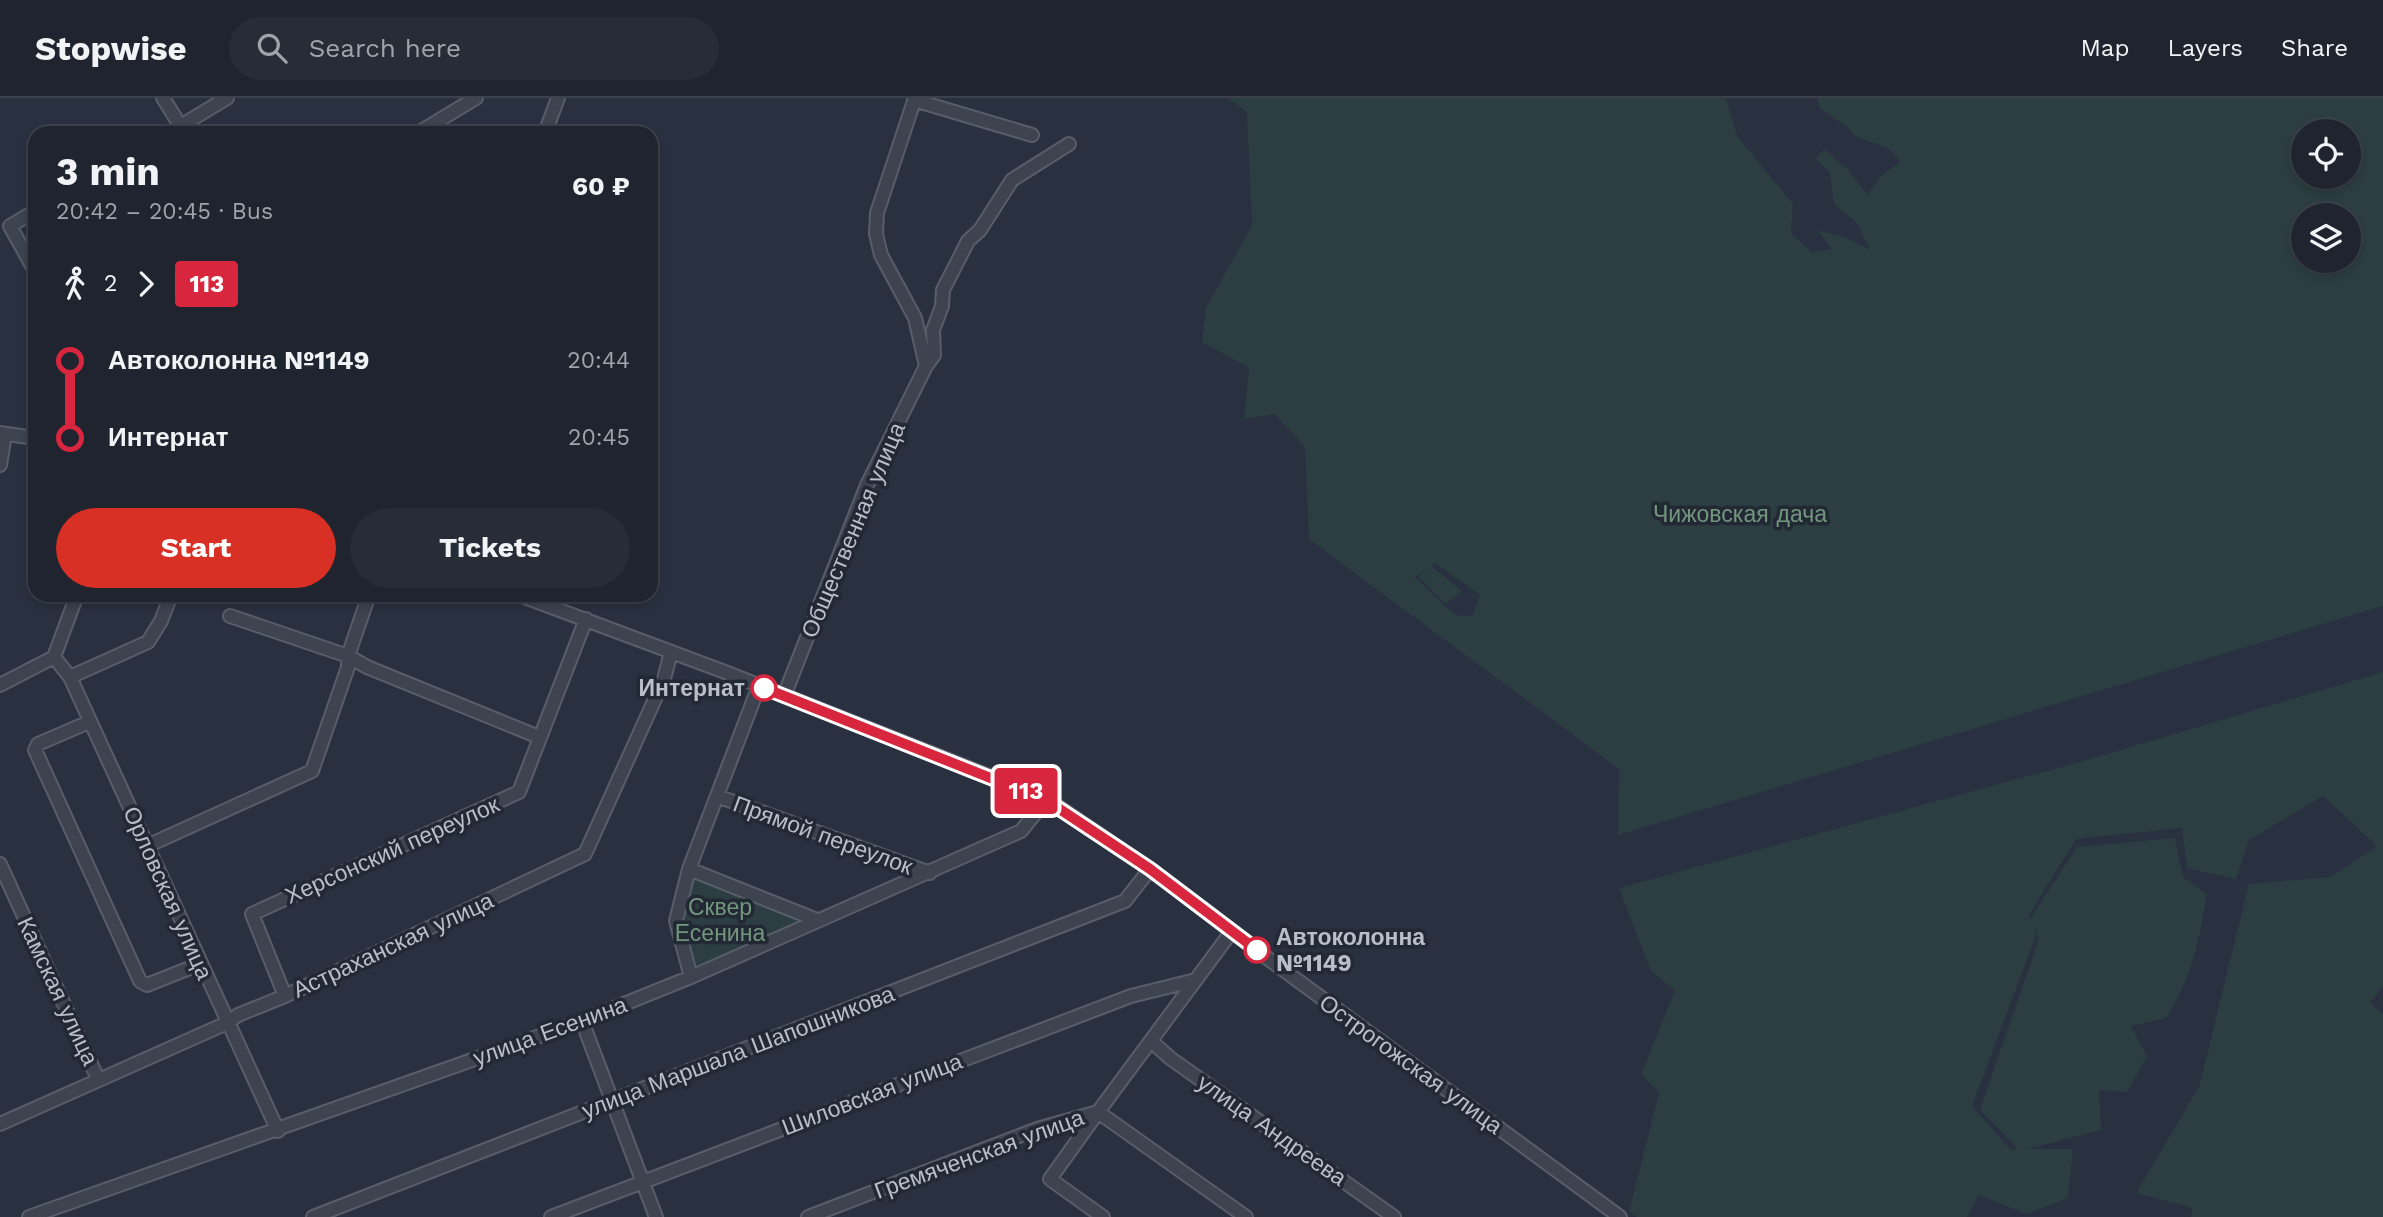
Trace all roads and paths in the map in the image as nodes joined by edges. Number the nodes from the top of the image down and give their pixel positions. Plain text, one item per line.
1 (163, 98) edge
2 (227, 98) edge
3 (475, 98) edge
4 (558, 98) edge
5 (915, 99) edge
6 (180, 126) edge
7 (188, 126) edge
8 (429, 126) edge
9 (548, 126) edge
10 (1032, 135) dead end
11 (1069, 144) dead end
12 (28, 215) edge
13 (28, 258) edge
14 (926, 366) junction
15 (2, 434) edge
16 (28, 437) edge
17 (0, 465) edge
18 (74, 602) edge
19 (168, 602) edge
20 (367, 602) edge
21 (539, 602) edge
22 (230, 616) dead end
23 (586, 619) junction
24 (671, 652) junction
25 (348, 656) junction
26 (54, 657) junction
27 (70, 677) junction
28 (0, 685) edge
29 (760, 686) junction
30 (784, 696) junction
31 (89, 722) junction
32 (539, 737) junction
33 (717, 796) junction
34 (1046, 800) junction
35 (148, 846) junction
36 (0, 864) edge
37 (689, 869) junction
38 (1150, 869) junction
39 (930, 873) junction
40 (817, 920) junction
41 (1232, 931) junction
42 (201, 964) junction
43 (691, 977) junction
44 (1196, 980) junction
45 (285, 996) junction
46 (582, 1021) junction
47 (227, 1023) junction
48 (1151, 1041) junction
49 (98, 1079) junction
50 (612, 1101) junction
51 (1098, 1112) junction
52 (0, 1124) edge
53 (278, 1131) junction
54 (642, 1181) junction
55 (29, 1217) edge
56 (313, 1217) edge
57 (551, 1217) edge
58 (656, 1217) edge
59 (807, 1217) edge
60 (1103, 1217) edge
61 (1246, 1217) edge
62 (1394, 1217) edge
63 (1620, 1217) edge

1 - 6 street
2 - 7 street
3 - 8 street
4 - 9 street
5 - 10 street
5 - 14 street
11 - 14 street, Общественная улица
12 - 13 street
14 - 30 street, Общественная улица
15 - 16 street
15 - 17 street
18 - 26 street
19 - 27 street
20 - 25 street
21 - 23 street, Острогожская улица
22 - 25 street
23 - 24 street, Острогожская улица
23 - 32 street, Херсонский переулок
24 - 29 street, Острогожская улица
24 - 45 street, Астраханская улица
25 - 32 street
25 - 35 street
26 - 27 street, Орловская улица
26 - 28 street
27 - 31 street, Орловская улица
29 - 30 street, Острогожская улица
29 - 33 street
30 - 34 street, Острогожская улица
31 - 35 street, Орловская улица
31 - 42 street
32 - 45 street, Херсонский переулок
33 - 37 street
33 - 39 street, Прямой переулок
34 - 38 street, Острогожская улица
34 - 39 street, улица Есенина
35 - 42 street, Орловская улица
36 - 49 street, Камская улица
37 - 40 street
37 - 43 street
38 - 41 street, Острогожская улица
38 - 50 street, улица Маршала Шапошникова
39 - 40 street, улица Есенина
40 - 43 street, улица Есенина
41 - 44 street, Гремяченская улица
41 - 63 street, Острогожская улица
42 - 47 street, Орловская улица
43 - 46 street, улица Есенина
44 - 48 street, Гремяченская улица
44 - 54 street, Шиловская улица
45 - 47 street, Астраханская улица
46 - 50 street
46 - 53 street, улица Есенина
47 - 49 street, Астраханская улица
47 - 53 street, Орловская улица
48 - 51 street, Гремяченская улица
48 - 62 street, улица Андреева
49 - 52 street, Астраханская улица
50 - 54 street
50 - 56 street, улица Маршала Шапошникова
51 - 59 street, Гремяченская улица
51 - 60 street
51 - 61 street
53 - 55 street, улица Есенина
54 - 57 street, Шиловская улица
54 - 58 street

